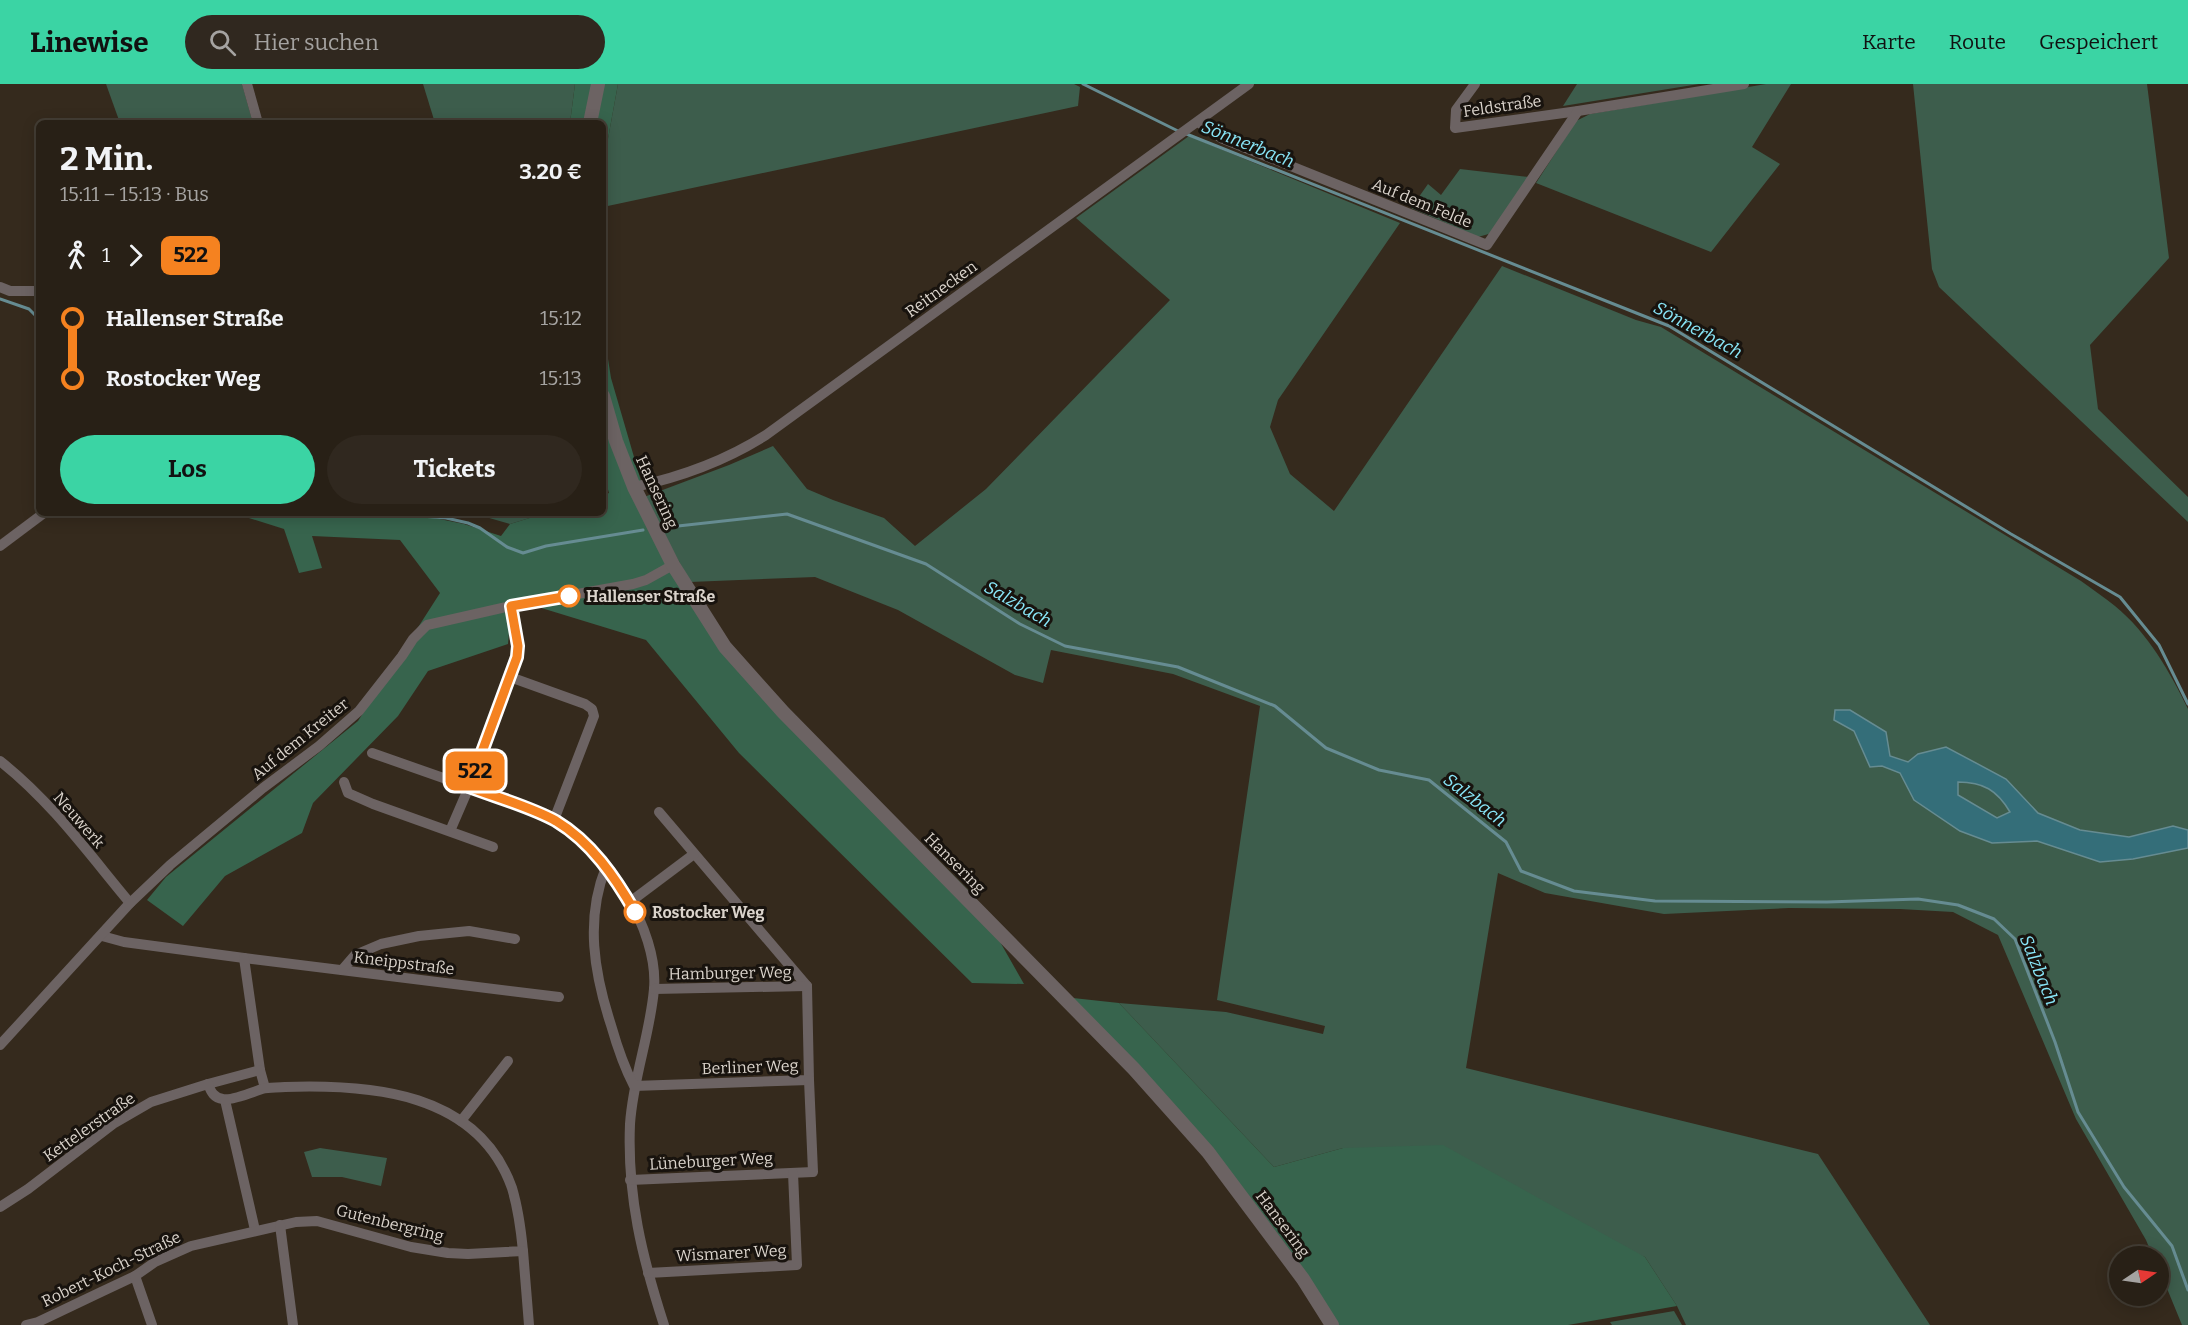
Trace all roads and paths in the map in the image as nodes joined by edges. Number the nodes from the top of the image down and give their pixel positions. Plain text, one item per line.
1 (247, 84) edge
2 (597, 84) edge
3 (1249, 84) edge
4 (1475, 84) edge
5 (1744, 84) edge
6 (1578, 111) junction
7 (257, 120) edge
8 (591, 120) edge
9 (1194, 126) junction
10 (0, 287) edge
11 (36, 291) edge
12 (606, 406) edge
13 (634, 487) junction
14 (40, 516) edge
15 (0, 546) edge
16 (673, 565) junction
17 (511, 606) junction
18 (510, 677) junction
19 (372, 753) dead end
20 (0, 761) edge
21 (344, 782) dead end
22 (469, 787) junction
23 (659, 812) dead end
24 (555, 820) junction
25 (450, 831) junction
26 (494, 847) dead end
27 (694, 854) junction
28 (606, 867) junction
29 (630, 902) junction
30 (130, 903) junction
31 (102, 936) junction
32 (515, 939) dead end
33 (244, 958) junction
34 (342, 970) junction
35 (807, 986) junction
36 (654, 989) junction
37 (560, 997) dead end
38 (0, 1045) edge
39 (508, 1061) dead end
40 (260, 1070) junction
41 (808, 1080) junction
42 (208, 1084) junction
43 (634, 1086) junction
44 (265, 1088) junction
45 (225, 1100) junction
46 (461, 1121) junction
47 (793, 1173) junction
48 (630, 1180) junction
49 (0, 1207) edge
50 (280, 1225) junction
51 (255, 1230) junction
52 (523, 1251) junction
53 (648, 1273) junction
54 (135, 1276) junction
55 (26, 1325) edge
56 (152, 1325) edge
57 (293, 1325) edge
58 (529, 1325) edge
59 (664, 1325) edge
60 (1332, 1325) edge

1 - 7 street
2 - 8 street
3 - 9 street, Reitnecken
4 - 6 street, Feldstraße
5 - 6 street, Feldstraße
6 - 9 street, Auf dem Felde
9 - 13 street, Reitnecken
10 - 11 street
12 - 13 street, Hansering
13 - 16 street, Hansering
14 - 15 street
16 - 17 street, Auf dem Kreiter
16 - 60 street, Hansering
17 - 18 street
17 - 30 street, Auf dem Kreiter
18 - 22 street
18 - 24 street
19 - 22 street
20 - 30 street, Neuwerk
21 - 25 street
22 - 24 street
22 - 25 street
23 - 27 street
24 - 28 street
25 - 26 street
27 - 29 street
27 - 35 street
28 - 29 street
28 - 43 street
29 - 36 street
30 - 31 street, Auf dem Kreiter
31 - 33 street, Kneippstraße
31 - 38 street, Auf dem Kreiter
32 - 34 street
33 - 34 street, Kneippstraße
33 - 40 street
34 - 37 street, Kneippstraße
35 - 36 street, Hamburger Weg
35 - 41 street, Berliner Weg
36 - 43 street
39 - 46 street
40 - 42 street, Kettelerstraße
40 - 44 street
41 - 43 street, Berliner Weg
41 - 47 street
42 - 45 street
42 - 49 street, Kettelerstraße
43 - 48 street
44 - 45 street
44 - 46 street
45 - 51 street
46 - 52 street
47 - 48 street, Lüneburger Weg
47 - 53 street, Wismarer Weg
48 - 53 street
50 - 51 street, Robert-Koch-Straße
50 - 52 street, Gutenbergring
50 - 57 street
51 - 54 street, Robert-Koch-Straße
52 - 58 street
53 - 59 street
54 - 55 street, Robert-Koch-Straße
54 - 56 street

